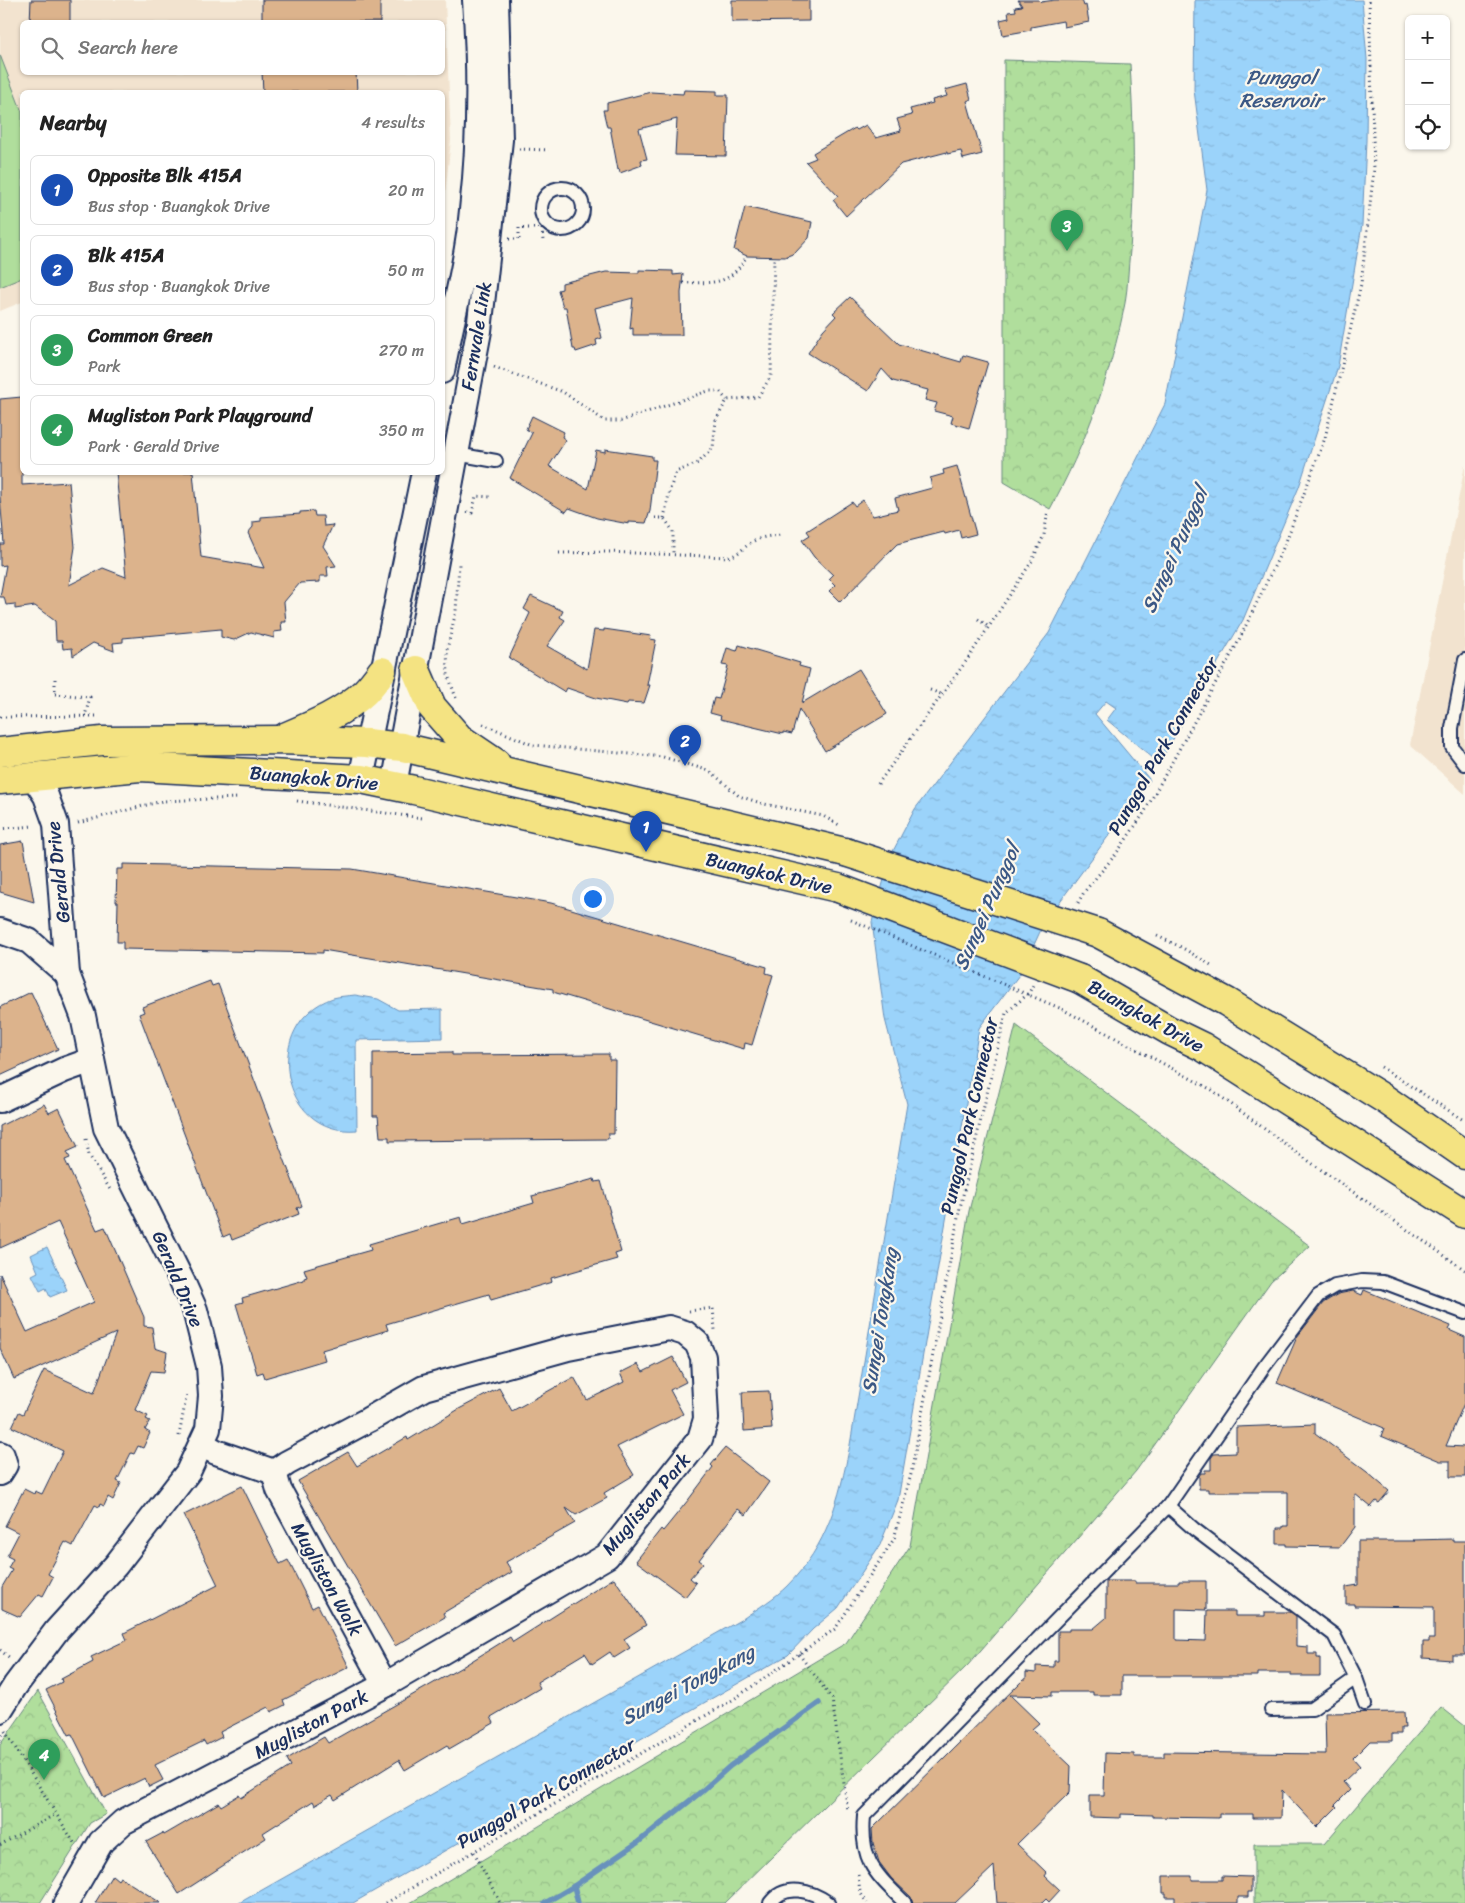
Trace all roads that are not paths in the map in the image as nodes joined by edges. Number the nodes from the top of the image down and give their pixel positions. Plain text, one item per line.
1 (475, 0) edge
2 (496, 0) edge
3 (445, 355) edge
4 (456, 454) junction
5 (496, 461) dead end
6 (423, 475) edge
7 (1465, 660) edge
8 (416, 670) junction
9 (382, 671) junction
10 (279, 740) junction
11 (367, 743) junction
12 (402, 747) junction
13 (0, 752) edge
14 (1465, 764) edge
15 (509, 773) junction
16 (33, 776) junction
17 (361, 779) junction
18 (0, 780) edge
19 (394, 785) junction
20 (0, 931) edge
21 (68, 974) junction
22 (92, 1060) junction
23 (0, 1100) edge
24 (1465, 1155) edge
25 (1465, 1214) edge
26 (1465, 1313) edge
27 (202, 1444) junction
28 (0, 1454) edge
29 (274, 1472) junction
30 (0, 1473) edge
31 (1168, 1506) junction
32 (8, 1672) edge
33 (1356, 1678) junction
34 (385, 1684) junction
35 (1365, 1704) dead end
36 (0, 1710) edge
37 (1271, 1710) dead end
38 (66, 1903) edge
39 (770, 1903) edge
40 (829, 1903) edge
41 (905, 1903) edge

1 - 3 street, Fernvale Link
2 - 4 street, Fernvale Link
4 - 5 lane
4 - 8 street, Fernvale Link
6 - 9 street
7 - 14 lane
8 - 12 street, Fernvale Link
8 - 15 main road
9 - 10 main road
9 - 11 street
10 - 11 main road, Buangkok Drive
10 - 13 main road, Buangkok Drive
11 - 12 main road, Buangkok Drive
11 - 17 street
12 - 15 main road, Buangkok Drive
12 - 19 street, Fernvale Link
15 - 24 main road, Buangkok Drive, bridge
16 - 17 main road, Buangkok Drive
16 - 18 main road, Buangkok Drive
16 - 21 street, Gerald Drive
17 - 19 main road, Buangkok Drive
19 - 25 main road, Buangkok Drive, bridge
20 - 21 street, Gerald Drive
21 - 22 street, Gerald Drive
22 - 23 street
22 - 27 street, Gerald Drive
26 - 31 lane
27 - 29 street
27 - 32 street, Gerald Drive
28 - 30 street
29 - 34 street, Mugliston Walk
29 - 34 street, Mugliston Park
31 - 33 lane
31 - 41 lane
32 - 36 street, Gerald Drive
33 - 35 lane
33 - 37 lane
34 - 38 street, Mugliston Park
39 - 40 lane

